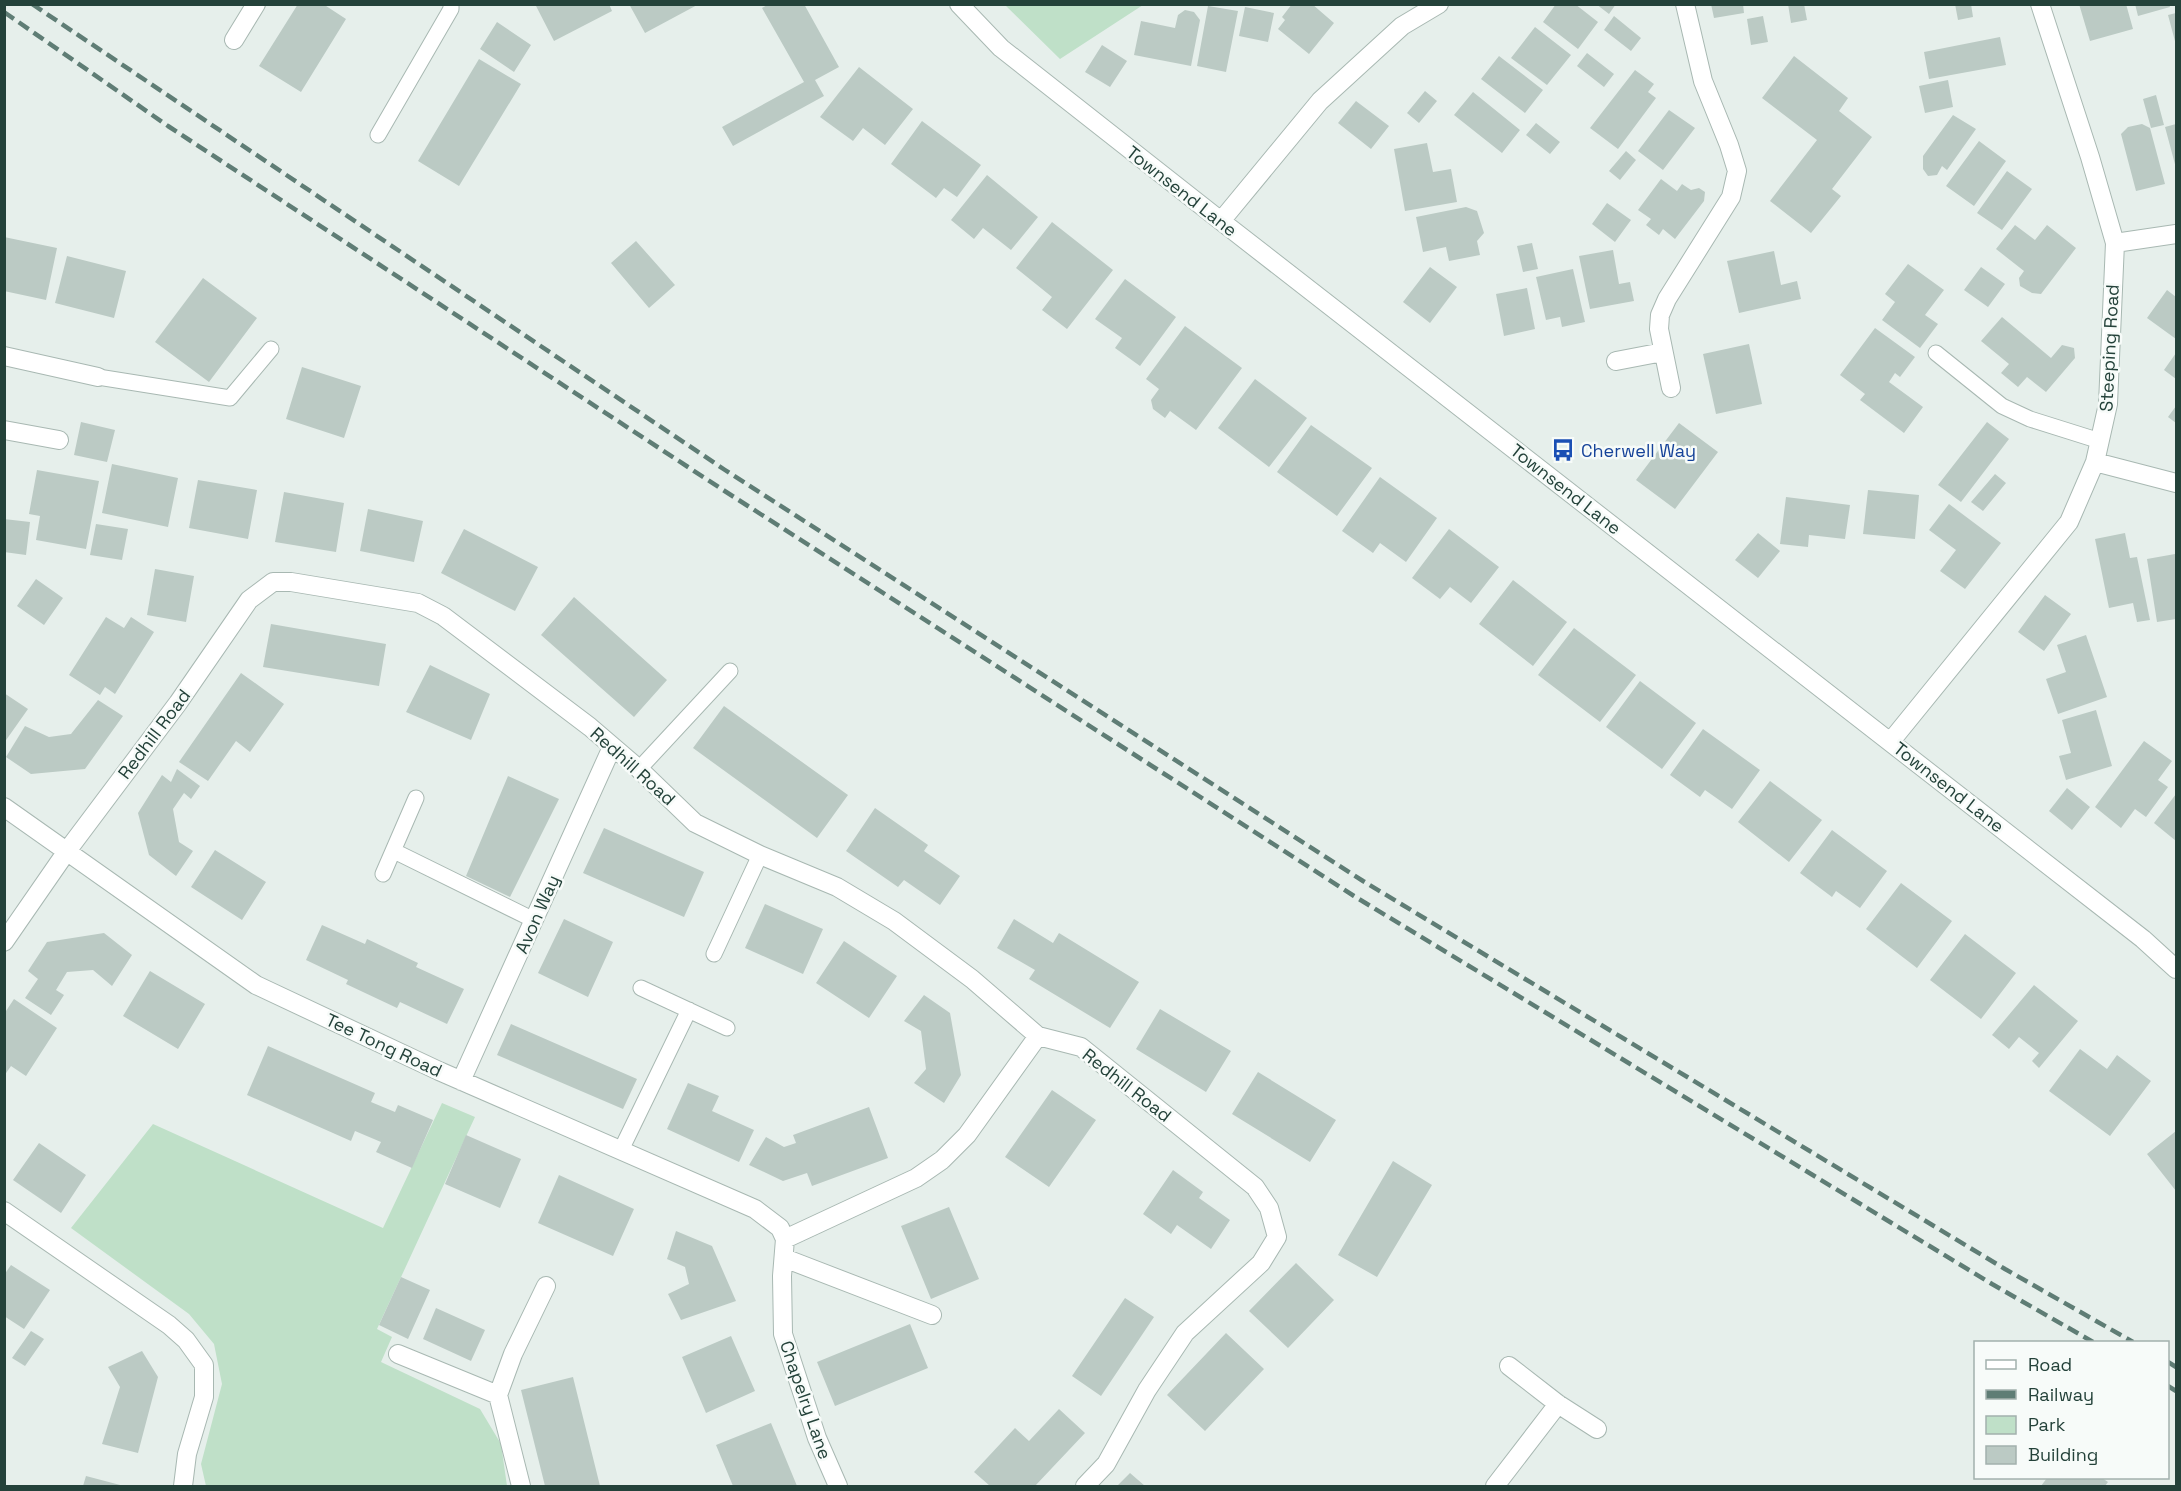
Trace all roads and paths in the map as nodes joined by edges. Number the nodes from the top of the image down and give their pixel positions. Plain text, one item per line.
1 (256, 4) edge
2 (451, 4) edge
3 (959, 4) edge
4 (1439, 4) edge
5 (1685, 4) edge
6 (2040, 4) edge
7 (234, 40) dead end
8 (378, 135) dead end
9 (1221, 221) junction
10 (2176, 234) edge
11 (2115, 243) junction
12 (272, 349) dead end
13 (1663, 352) junction
14 (1936, 353) dead end
15 (4, 356) edge
16 (1616, 361) dead end
17 (98, 377) joint
18 (1671, 388) dead end
19 (4, 430) edge
20 (59, 440) dead end
21 (2100, 441) junction
22 (2095, 462) junction
23 (2176, 483) edge
24 (730, 670) dead end
25 (1891, 741) junction
26 (612, 747) junction
27 (639, 769) junction
28 (416, 798) dead end
29 (4, 807) edge
30 (394, 850) junction
31 (67, 851) junction
32 (760, 855) junction
33 (383, 874) dead end
34 (534, 920) junction
35 (4, 942) edge
36 (714, 954) dead end
37 (2176, 969) edge
38 (641, 988) dead end
39 (688, 1010) junction
40 (728, 1028) dead end
41 (1038, 1036) junction
42 (461, 1081) junction
43 (621, 1150) junction
44 (4, 1211) edge
45 (785, 1239) junction
46 (784, 1258) junction
47 (546, 1286) dead end
48 (932, 1316) dead end
49 (398, 1354) dead end
50 (1509, 1366) dead end
51 (498, 1395) junction
52 (1558, 1404) junction
53 (1597, 1429) dead end
54 (183, 1486) edge
55 (521, 1486) edge
56 (838, 1486) edge
57 (1085, 1486) edge
58 (1495, 1486) edge

1 - 7 street
2 - 8 lane
3 - 9 street, Townsend Lane
4 - 9 street
5 - 13 street
6 - 11 street, Steeping Road
9 - 25 street, Townsend Lane
10 - 11 street
11 - 21 street, Steeping Road
12 - 17 lane
13 - 16 street
13 - 18 street
14 - 21 lane
15 - 17 street
19 - 20 street
21 - 22 street, Steeping Road
22 - 23 street
22 - 25 street, Steeping Road
24 - 27 lane
25 - 37 street, Townsend Lane
26 - 27 street, Redhill Road
26 - 31 street, Redhill Road
26 - 34 street, Avon Way
27 - 32 street, Redhill Road
28 - 30 lane
29 - 31 street, Tee Tong Road
30 - 33 lane
30 - 34 lane
31 - 35 street, Redhill Road
31 - 42 street, Tee Tong Road
32 - 36 lane
32 - 41 street, Redhill Road
34 - 42 street, Avon Way
38 - 39 lane
39 - 40 lane
39 - 43 lane
41 - 45 street
41 - 57 street, Redhill Road
42 - 43 street, Tee Tong Road
43 - 45 street, Tee Tong Road
44 - 54 street
45 - 46 street, Chapelry Lane
46 - 48 street
46 - 56 street, Chapelry Lane
47 - 51 street
49 - 51 street
50 - 52 street
51 - 55 street
52 - 53 street
52 - 58 street

